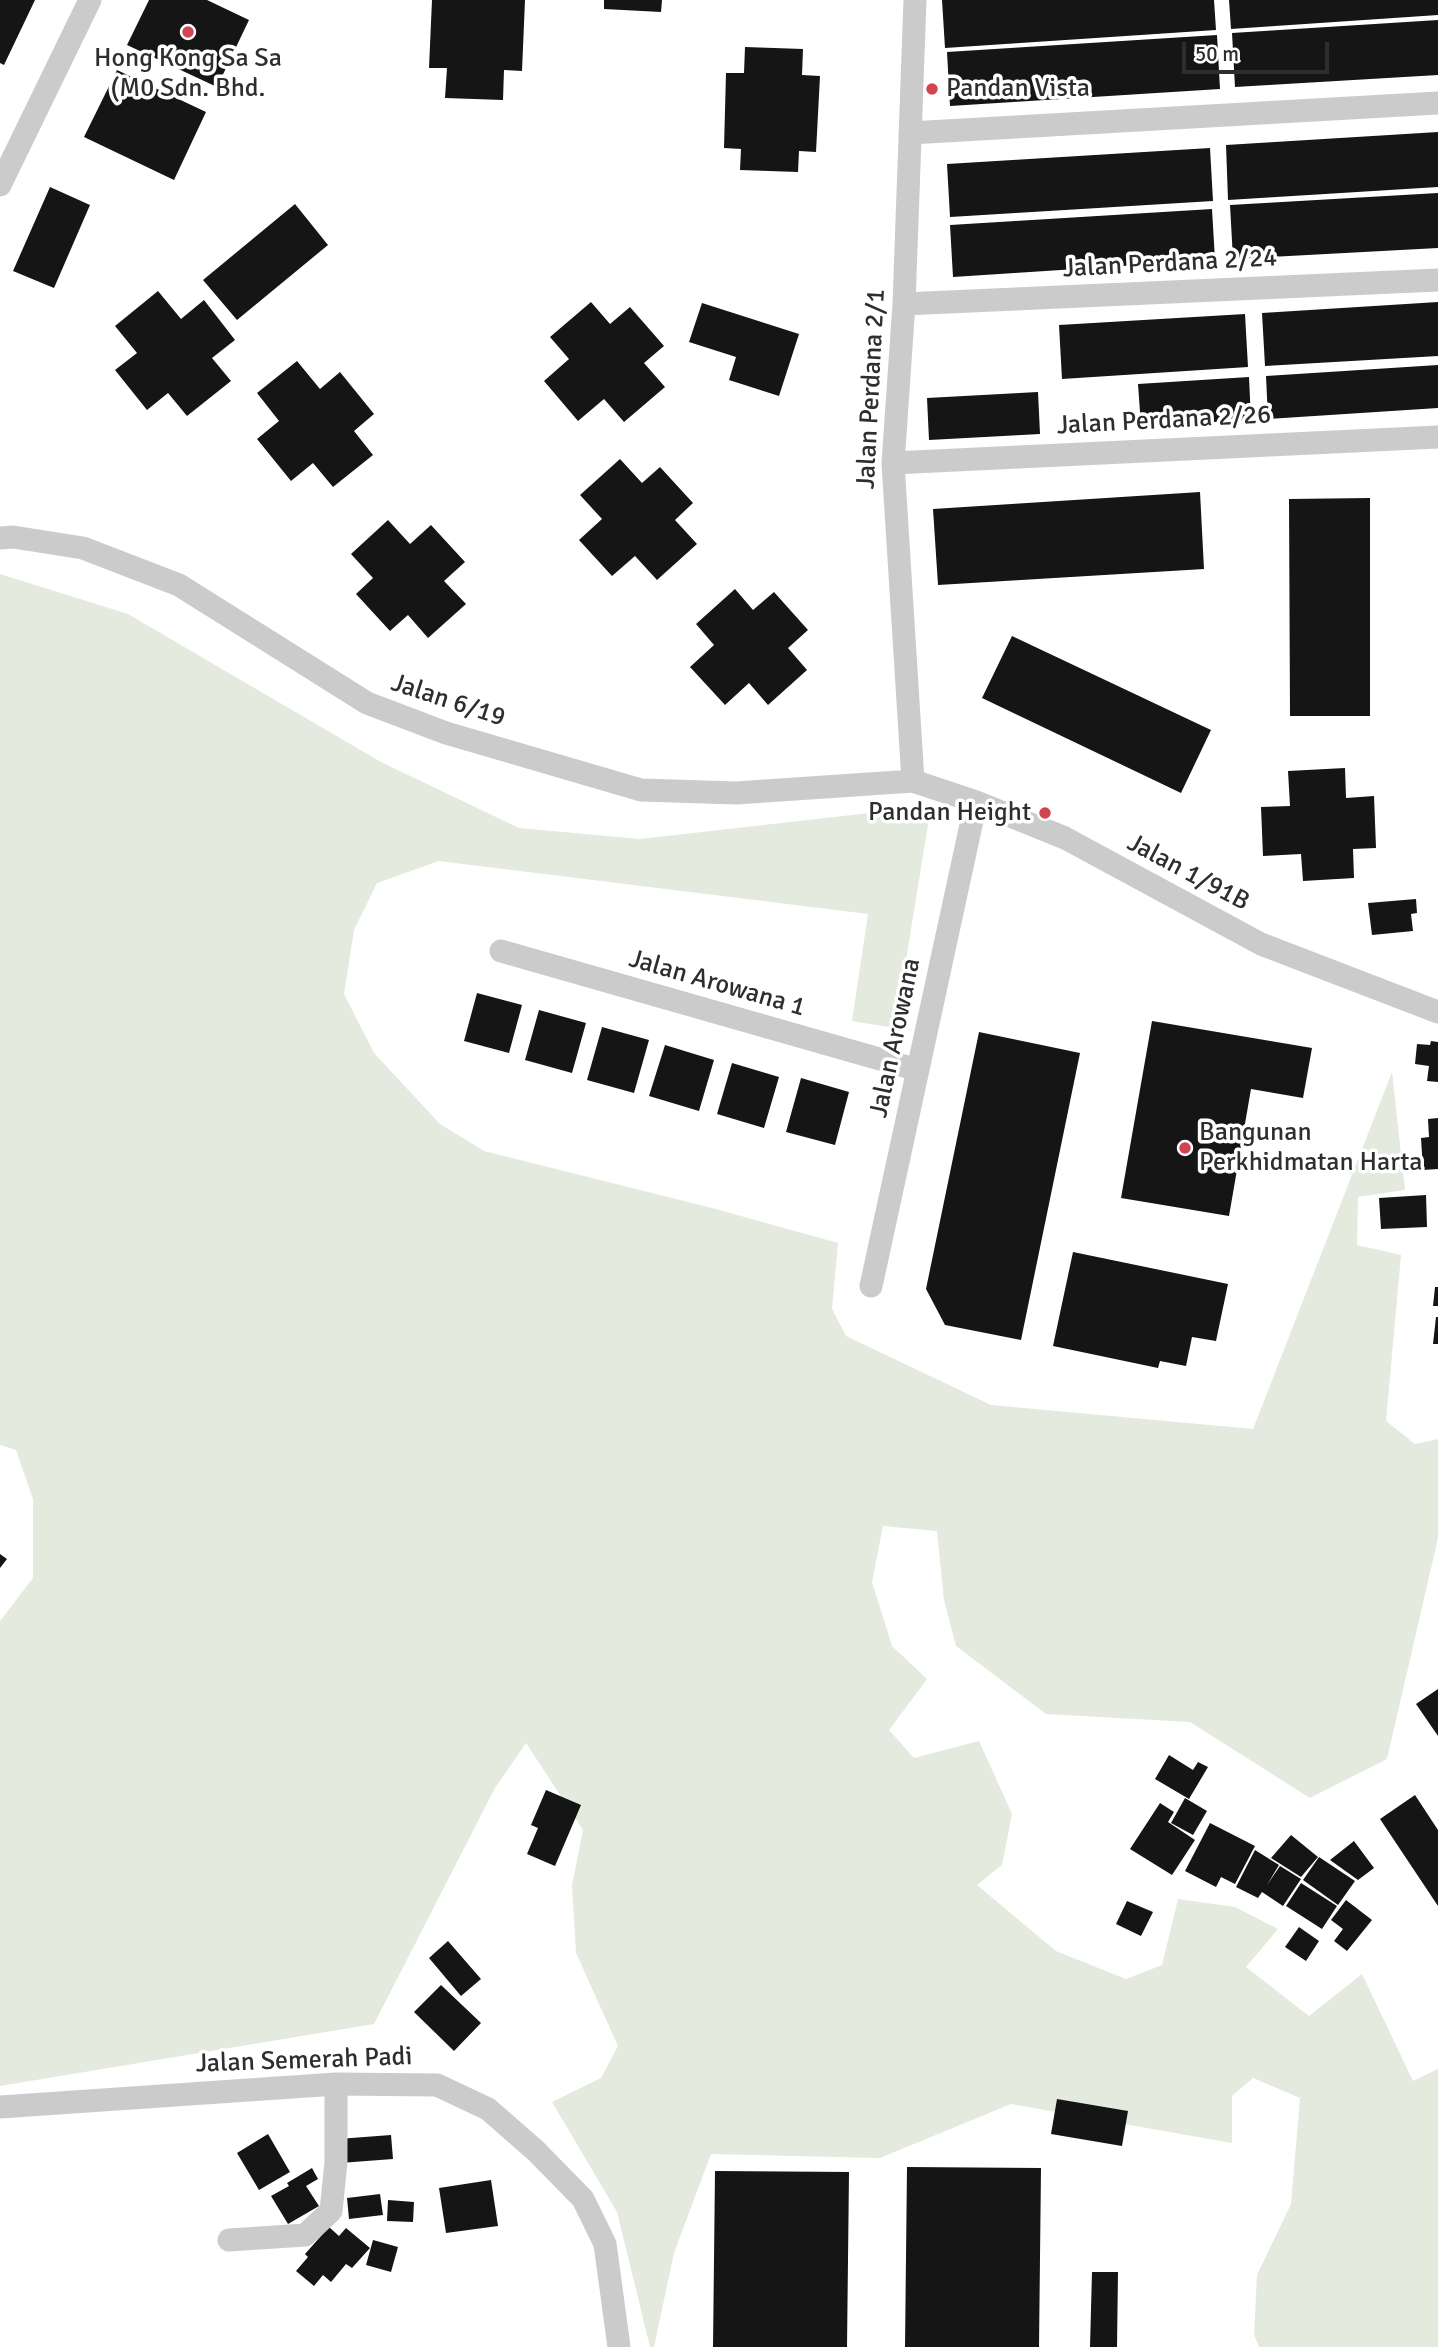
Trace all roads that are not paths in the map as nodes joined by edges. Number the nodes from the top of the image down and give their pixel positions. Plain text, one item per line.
1 (90, 0) edge
2 (915, 0) edge
3 (1438, 103) edge
4 (910, 133) junction
5 (0, 185) edge
6 (1438, 280) edge
7 (904, 303) junction
8 (1438, 437) edge
9 (892, 463) junction
10 (0, 538) edge
11 (913, 781) junction
12 (976, 802) junction
13 (501, 951) dead end
14 (1438, 1013) edge
15 (918, 1070) junction
16 (871, 1286) dead end
17 (336, 2084) junction
18 (0, 2107) edge
19 (229, 2241) dead end
20 (619, 2347) edge

1 - 5 street
2 - 4 street, Jalan Perdana 2/1
3 - 4 street
4 - 7 street, Jalan Perdana 2/1
6 - 7 street, Jalan Perdana 2/24
7 - 9 street, Jalan Perdana 2/1
8 - 9 street, Jalan Perdana 2/26
9 - 11 street, Jalan Perdana 2/1
10 - 11 street, Jalan 6/19
11 - 12 street, Jalan 1/91B
12 - 14 street, Jalan 1/91B
12 - 15 street, Jalan Arowana
13 - 15 street, Jalan Arowana 1
15 - 16 street, Jalan Arowana
17 - 18 street, Jalan Semerah Padi
17 - 19 street
17 - 20 street, Jalan Semerah Padi

